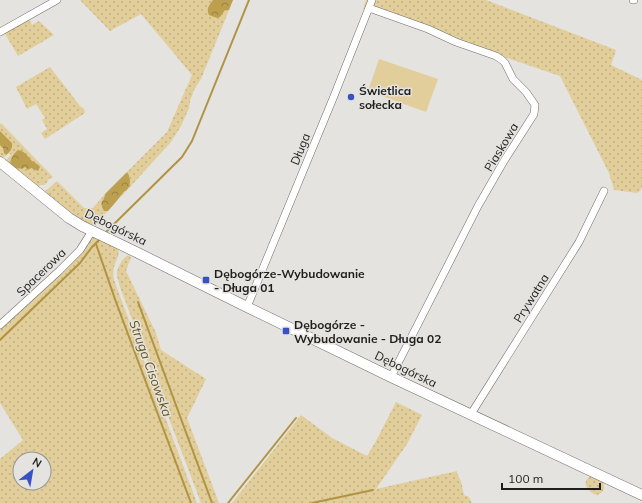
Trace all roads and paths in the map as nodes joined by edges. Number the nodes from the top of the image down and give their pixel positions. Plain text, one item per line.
1 (57, 0) edge
2 (372, 0) edge
3 (369, 8) junction
4 (0, 32) edge
5 (0, 162) edge
6 (604, 191) dead end
7 (92, 231) junction
8 (247, 307) junction
9 (0, 325) edge
10 (392, 377) junction
11 (471, 414) junction
12 (642, 495) edge

1 - 4 street
2 - 3 street, Długa
3 - 8 street, Długa
3 - 10 street, Piaskowa
5 - 7 street, Dębogórska
6 - 11 street, Prywatna
7 - 8 street, Dębogórska
7 - 9 street, Spacerowa
8 - 10 street, Dębogórska
10 - 11 street, Dębogórska
11 - 12 street, Dębogórska

